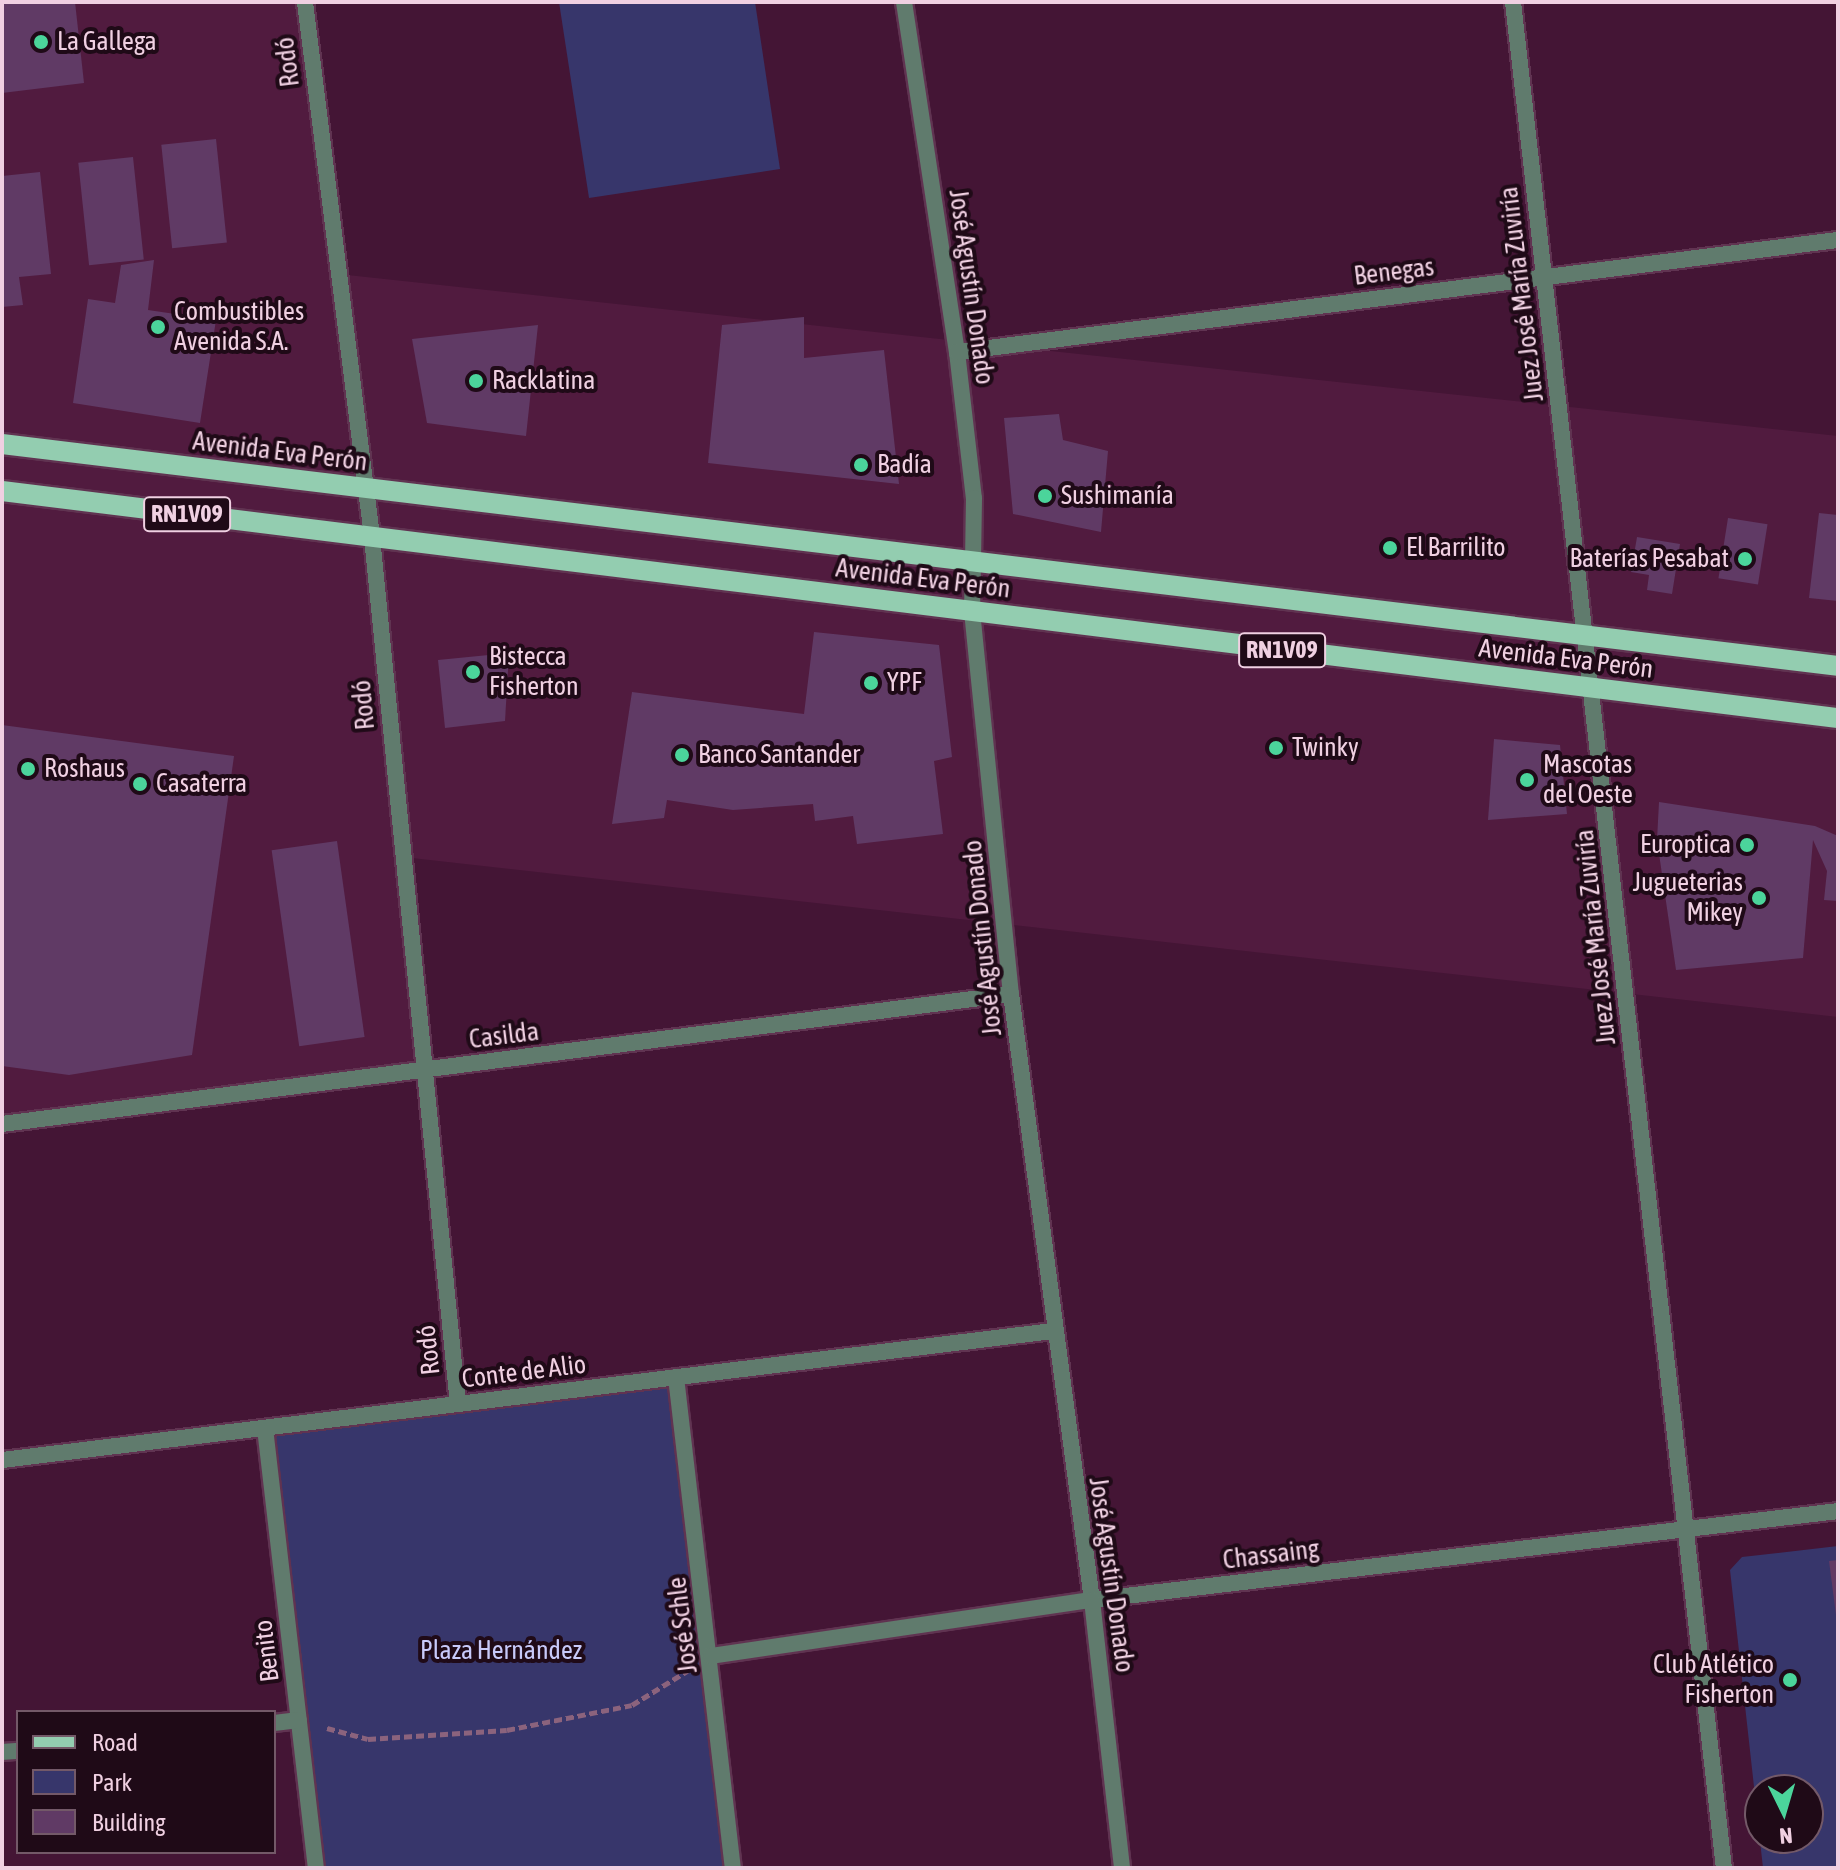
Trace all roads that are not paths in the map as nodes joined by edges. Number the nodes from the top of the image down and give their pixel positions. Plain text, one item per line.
1 (305, 2) edge
2 (904, 2) edge
3 (1513, 2) edge
4 (1838, 240) edge
5 (1544, 276) junction
6 (957, 352) junction
7 (2, 444) edge
8 (363, 488) junction
9 (2, 491) edge
10 (372, 537) junction
11 (973, 563) junction
12 (972, 611) junction
13 (1586, 636) junction
14 (1838, 666) edge
15 (1593, 688) junction
16 (1838, 718) edge
17 (1011, 994) junction
18 (424, 1071) junction
19 (2, 1124) edge
20 (1053, 1331) junction
21 (676, 1377) junction
22 (458, 1404) junction
23 (265, 1428) junction
24 (2, 1460) edge
25 (1838, 1511) edge
26 (1685, 1530) junction
27 (1092, 1600) junction
28 (711, 1656) junction
29 (299, 1720) junction
30 (276, 1723) edge
31 (316, 1868) edge
32 (733, 1868) edge
33 (1122, 1868) edge
34 (1724, 1868) edge

1 - 8 street, Rodó
2 - 6 street, José Agustín Donado
3 - 5 street, Juez José María Zuviría
4 - 5 street, Benegas
5 - 6 street, Benegas
5 - 13 street, Juez José María Zuviría
6 - 11 street, José Agustín Donado
7 - 8 main road, Avenida Eva Perón / RN1V09
8 - 10 street, Rodó
8 - 11 main road, Avenida Eva Perón / RN1V09
9 - 10 main road, Avenida Eva Perón / RN1V09
10 - 12 main road, Avenida Eva Perón / RN1V09
10 - 18 street, Rodó
11 - 12 street, José Agustín Donado
11 - 13 main road, Avenida Eva Perón / RN1V09
12 - 15 main road, Avenida Eva Perón / RN1V09
12 - 17 street, José Agustín Donado
13 - 14 main road, Avenida Eva Perón / RN1V09
13 - 15 street, Juez José María Zuviría
15 - 16 main road, Avenida Eva Perón / RN1V09
15 - 26 street, Juez José María Zuviría
17 - 18 street, Casilda
17 - 20 street, José Agustín Donado
18 - 19 street, Casilda
18 - 22 street, Rodó
20 - 21 street, Conte de Alio
20 - 27 street, José Agustín Donado
21 - 22 street, Conte de Alio
21 - 28 street, José Schle
22 - 23 street, Conte de Alio
23 - 24 street, Conte de Alio
23 - 29 street, Benito
25 - 26 street, Chassaing
26 - 27 street, Chassaing
26 - 34 street, Juez José María Zuviría
27 - 28 street, Chassaing
27 - 33 street, José Agustín Donado
28 - 32 street, José Schle
29 - 30 street
29 - 31 street, Benito

